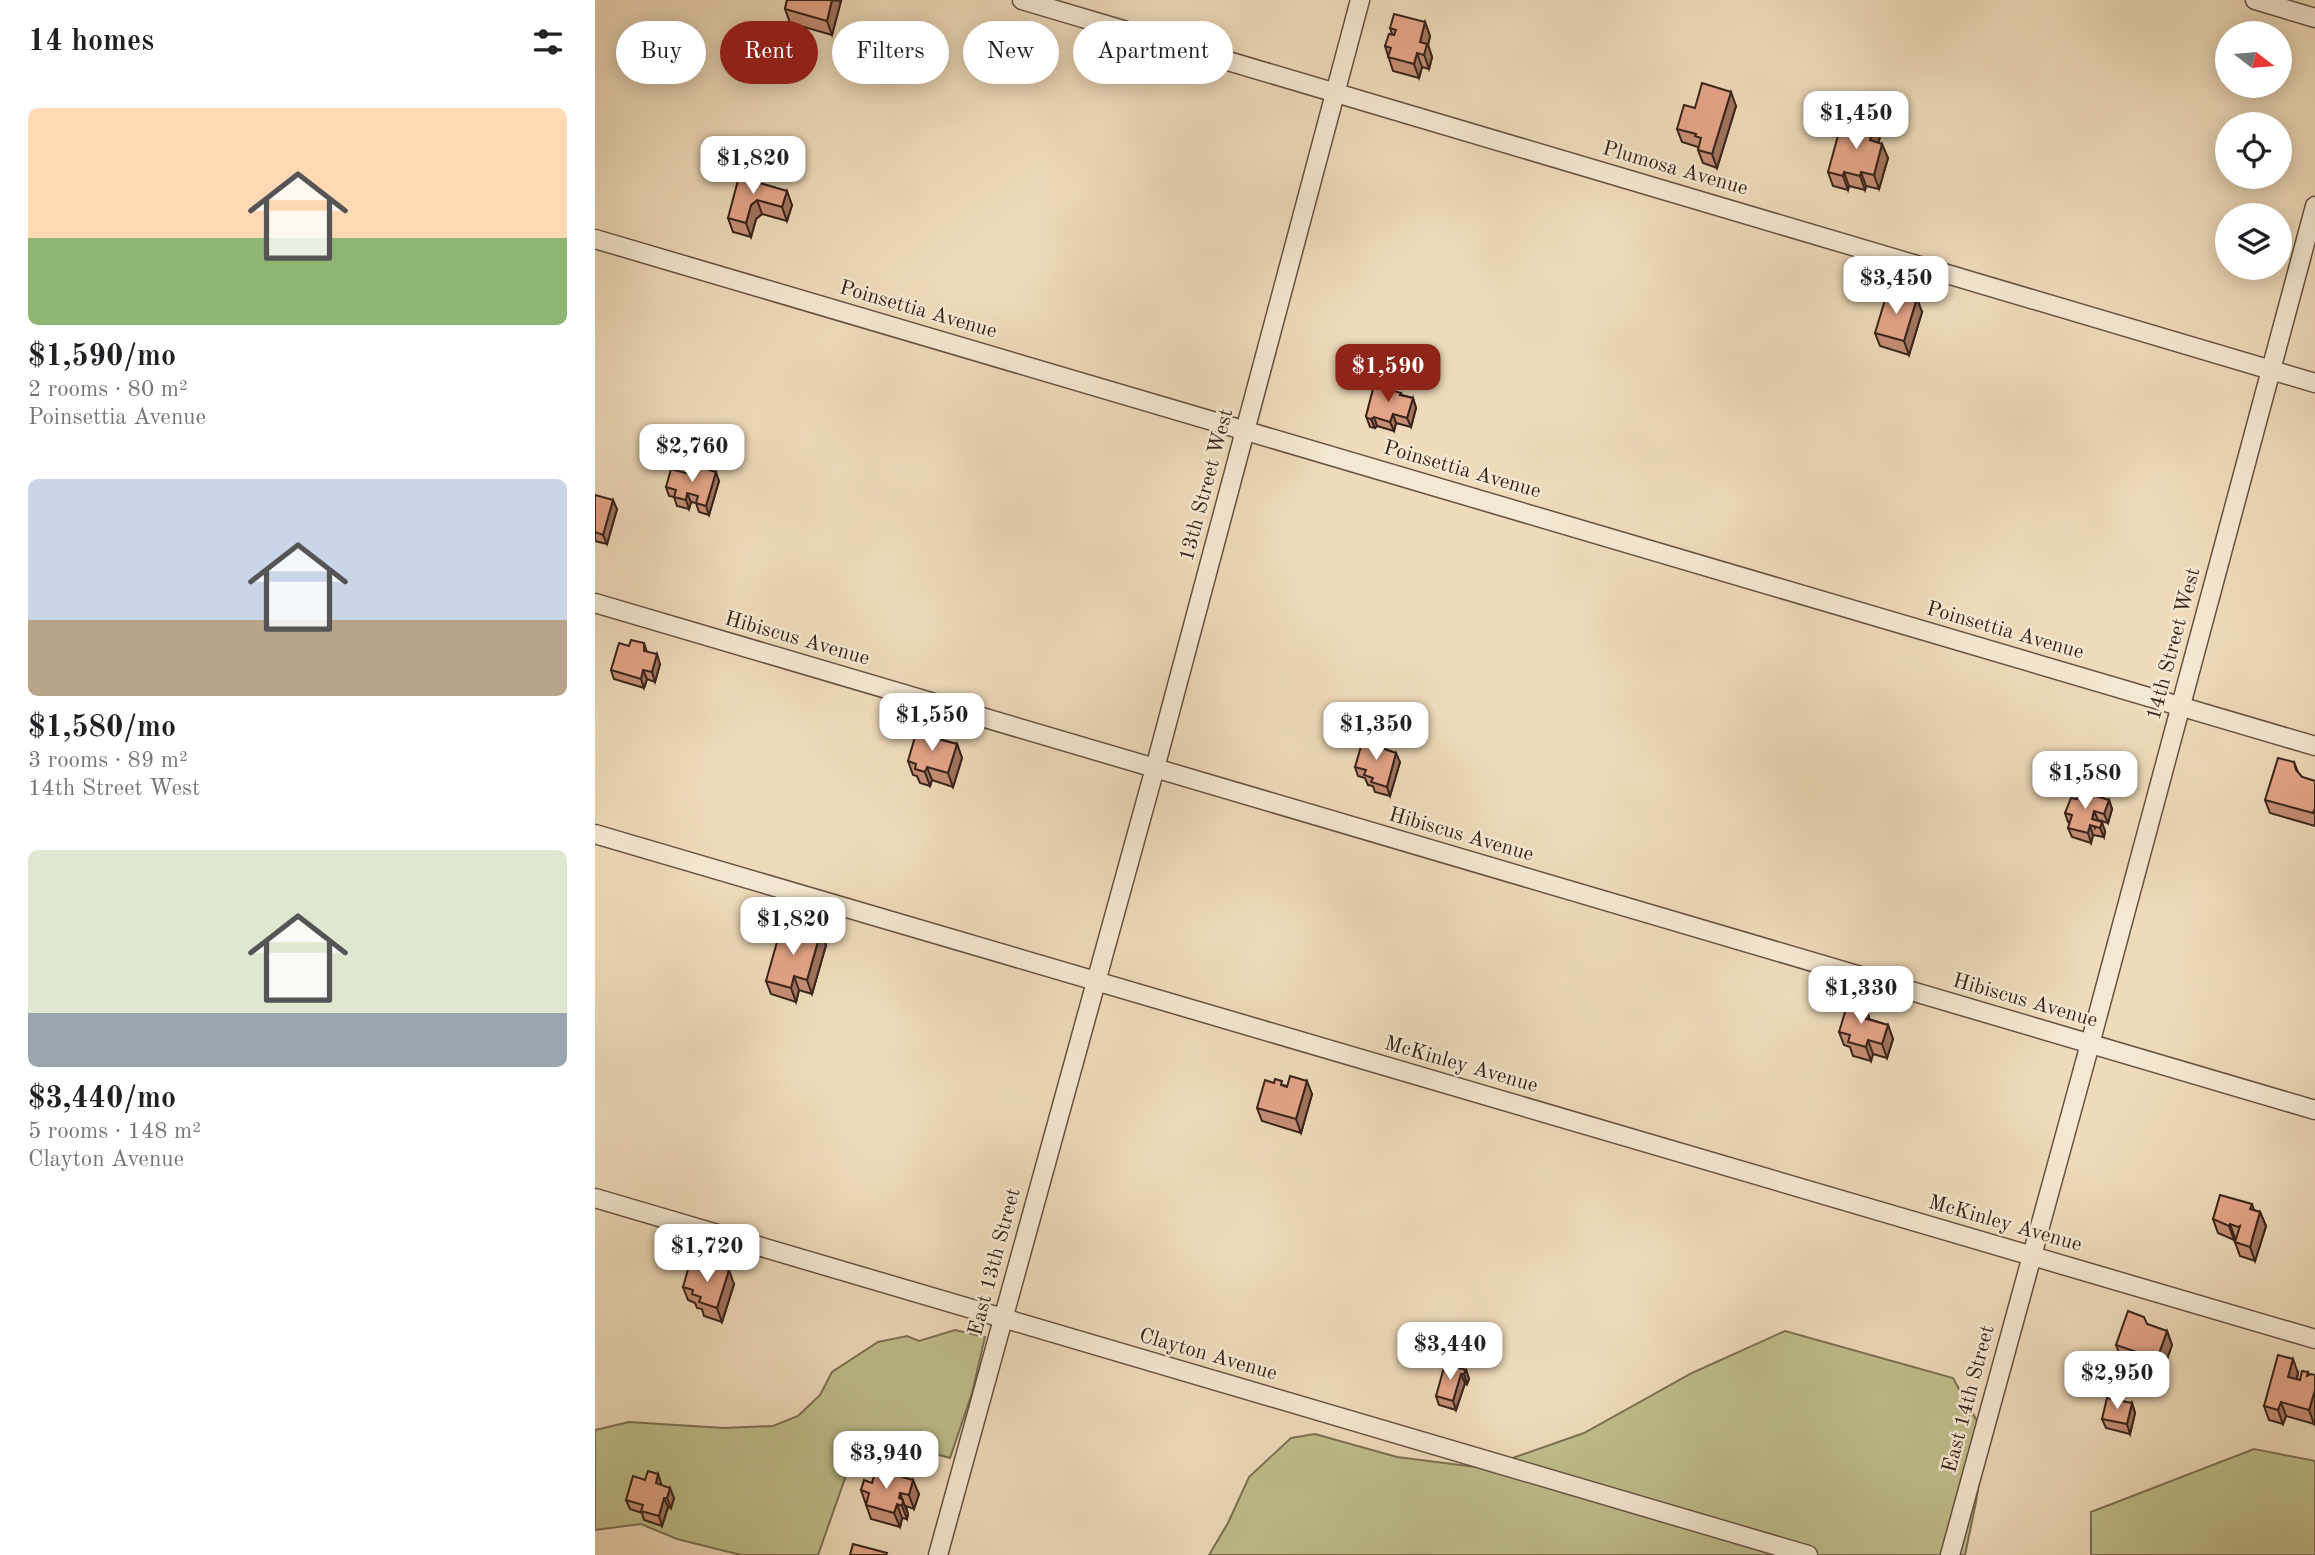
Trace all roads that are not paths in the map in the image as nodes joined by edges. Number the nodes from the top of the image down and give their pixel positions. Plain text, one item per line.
1 (1022, 0) edge
2 (1360, 0) edge
3 (2255, 0) edge
4 (2315, 18) edge
5 (1335, 92) junction
6 (2315, 206) edge
7 (595, 239) edge
8 (2271, 370) junction
9 (2315, 383) edge
10 (1246, 430) junction
11 (595, 603) edge
12 (2181, 706) junction
13 (2315, 746) edge
14 (1155, 768) junction
15 (595, 834) edge
16 (1095, 981) junction
17 (2090, 1044) junction
18 (2315, 1111) edge
19 (595, 1198) edge
20 (2032, 1256) junction
21 (1003, 1318) junction
22 (2315, 1339) edge
23 (938, 1555) edge
24 (1808, 1555) edge
25 (1949, 1555) edge

1 - 5 street, Plumosa Avenue
2 - 5 street, 13th Street West
3 - 4 street
5 - 8 street, Plumosa Avenue
5 - 10 street, 13th Street West
6 - 8 street, 14th Street West
7 - 10 street, Poinsettia Avenue
8 - 9 street, Plumosa Avenue
8 - 12 street, 14th Street West
10 - 12 street, Poinsettia Avenue
10 - 14 street, 13th Street West
11 - 14 street, Hibiscus Avenue
12 - 13 street, Poinsettia Avenue
12 - 17 street, 14th Street West
14 - 16 street, 13th Street West
14 - 17 street, Hibiscus Avenue
15 - 16 street, McKinley Avenue
16 - 20 street, McKinley Avenue
16 - 21 street, East 13th Street
17 - 18 street, Hibiscus Avenue
17 - 20 street, 14th Street West
19 - 21 street, Clayton Avenue
20 - 22 street, McKinley Avenue
20 - 25 street, East 14th Street
21 - 23 street, East 13th Street
21 - 24 street, Clayton Avenue

